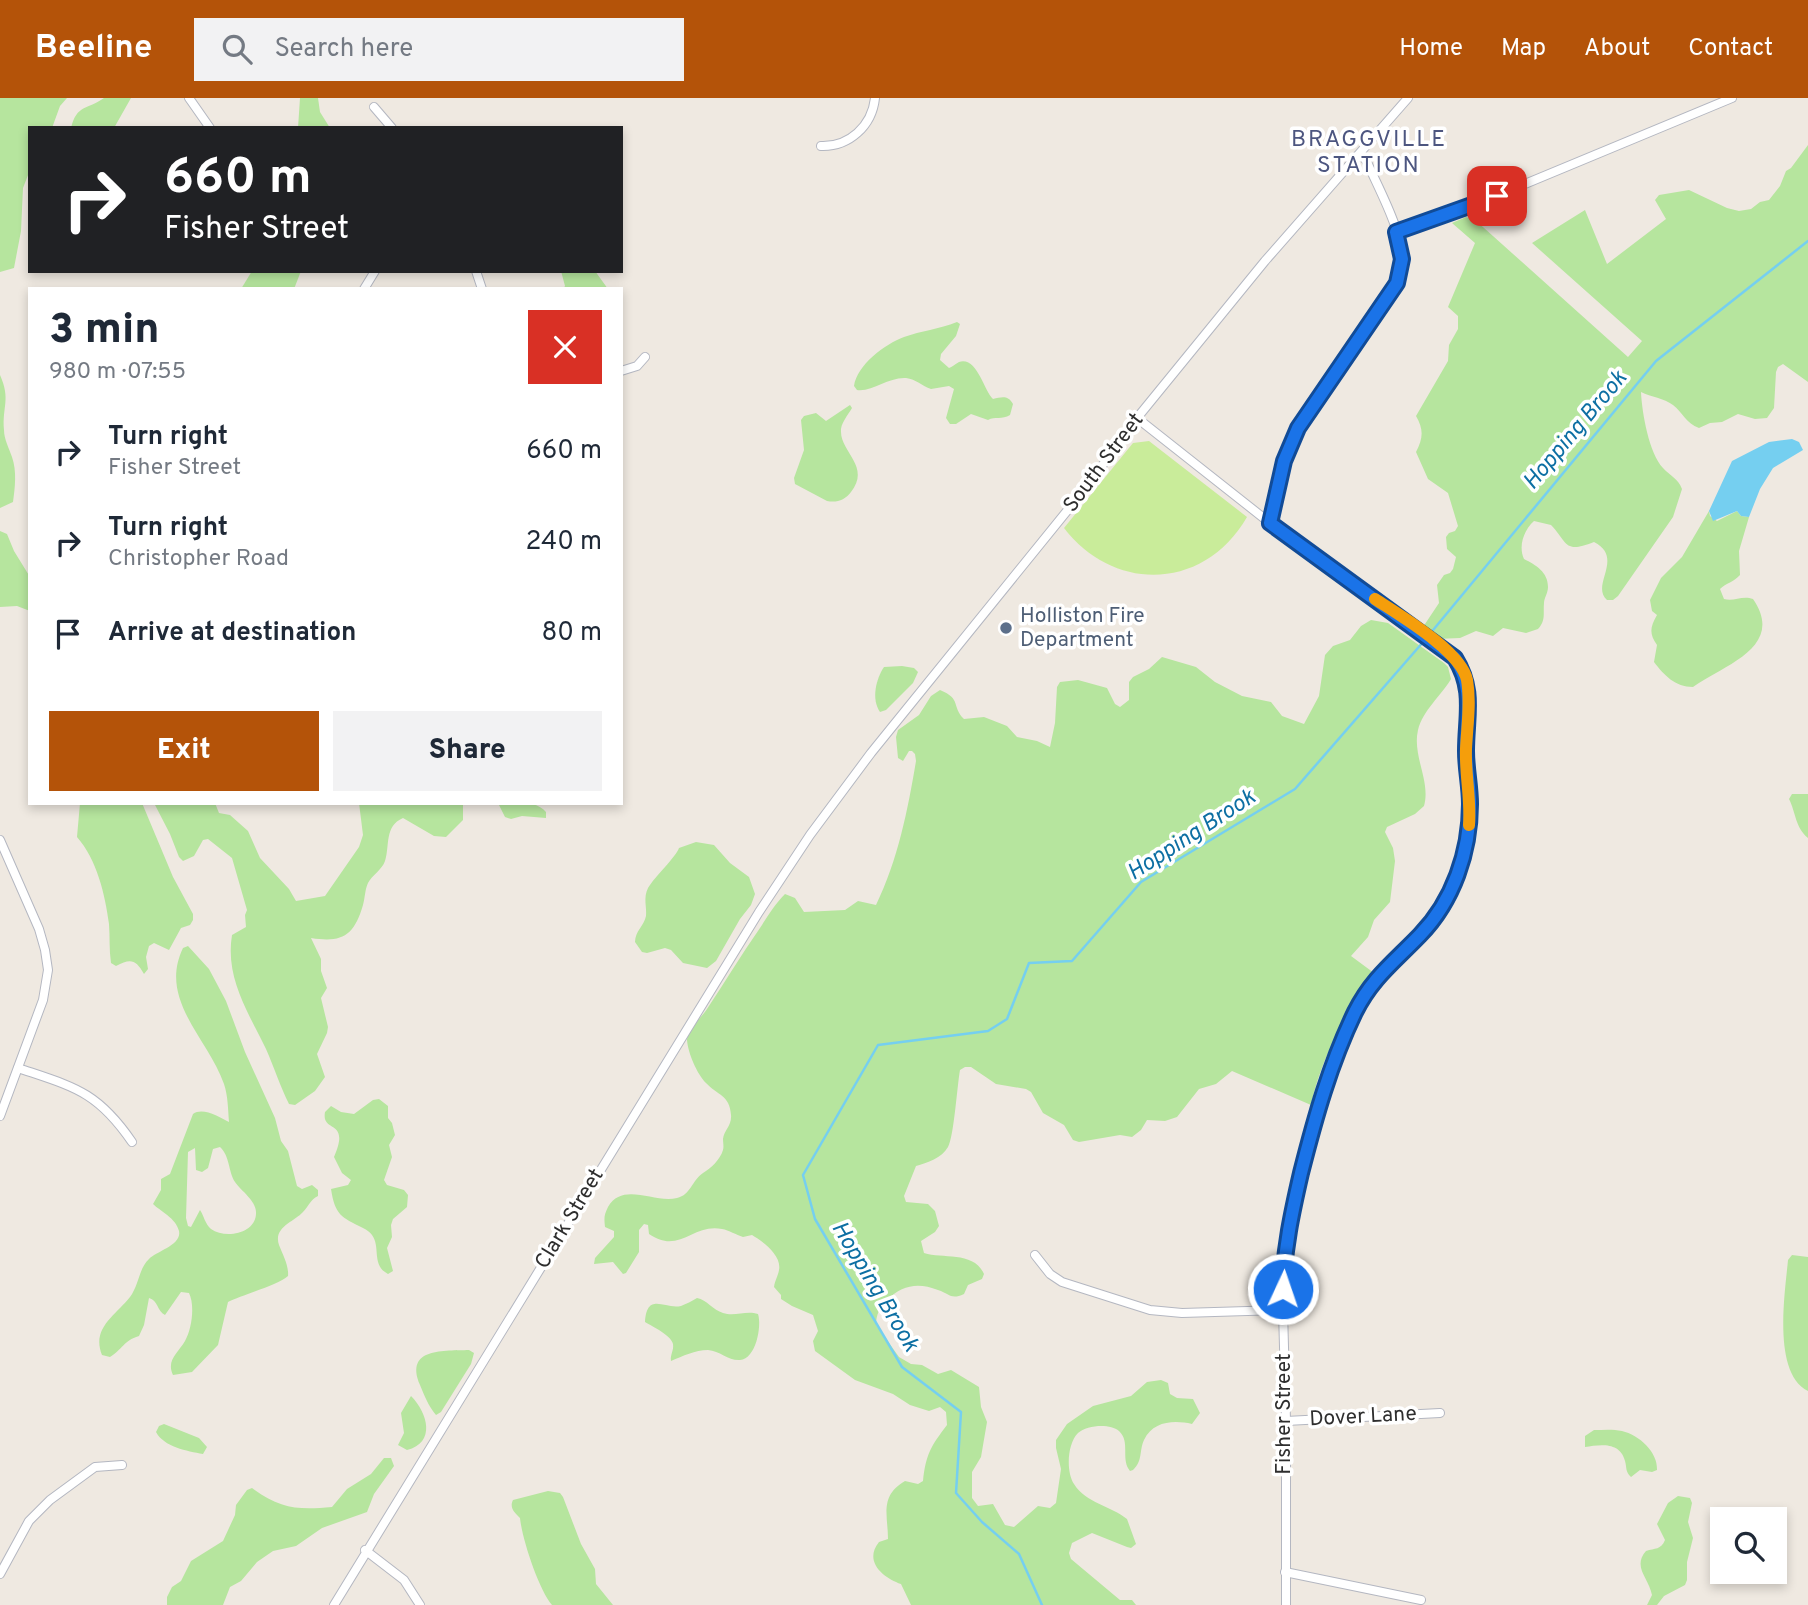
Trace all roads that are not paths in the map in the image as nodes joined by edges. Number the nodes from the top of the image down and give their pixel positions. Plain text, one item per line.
1 (189, 98) edge
2 (875, 98) edge
3 (1408, 98) edge
4 (1732, 98) edge
5 (374, 107) dead end
6 (209, 126) edge
7 (390, 126) edge
8 (821, 146) dead end
9 (1361, 153) junction
10 (1396, 232) junction
11 (645, 357) dead end
12 (623, 370) edge
13 (1138, 418) junction
14 (1270, 523) junction
15 (810, 835) joint
16 (0, 840) edge
17 (18, 1068) junction
18 (0, 1116) edge
19 (132, 1142) dead end
20 (1035, 1255) dead end
21 (1283, 1310) junction
22 (1440, 1413) dead end
23 (1286, 1421) junction
24 (122, 1465) dead end
25 (365, 1550) junction
26 (1285, 1572) junction
27 (0, 1574) edge
28 (1421, 1600) dead end
29 (334, 1605) edge
30 (419, 1605) edge
31 (1286, 1605) edge

1 - 6 street
2 - 8 street
3 - 9 street, South Street
4 - 10 street
5 - 7 street
9 - 10 street
9 - 13 street, South Street
10 - 14 street
11 - 12 street
13 - 14 street, Fisher Street
13 - 15 street, South Street
14 - 21 street, Fisher Street
15 - 25 street, Clark Street
16 - 17 street
17 - 18 street
17 - 19 street
20 - 21 street
21 - 23 street, Fisher Street
22 - 23 street, Dover Lane
23 - 26 street, Fisher Street
24 - 27 street
25 - 29 street, Clark Street
25 - 30 street
26 - 28 street
26 - 31 street, Fisher Street

